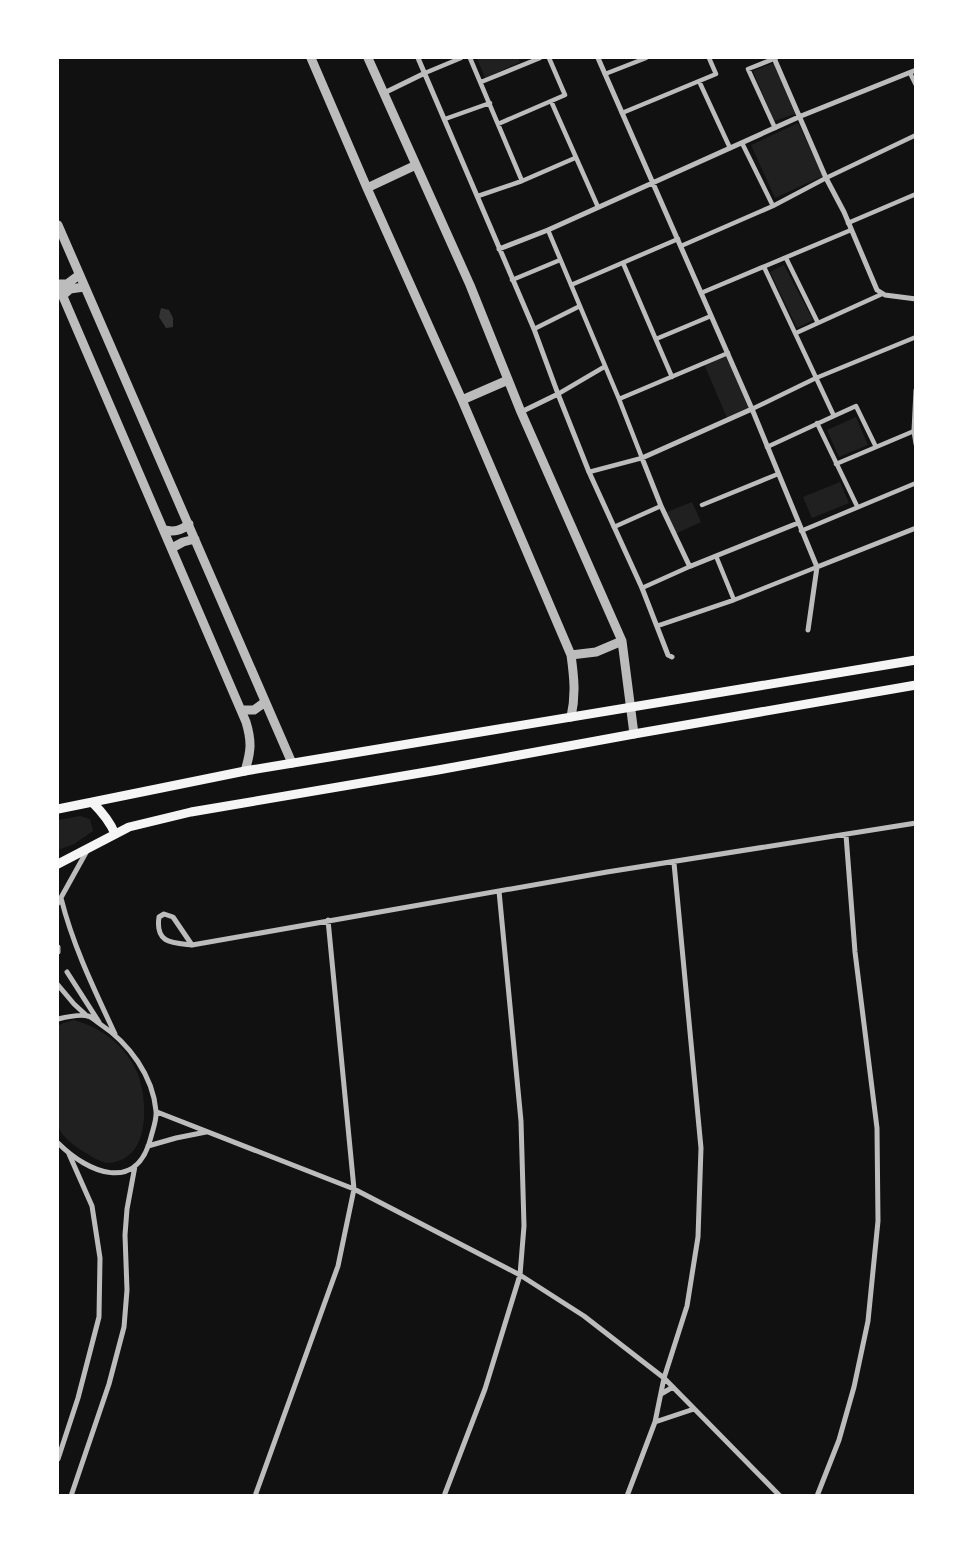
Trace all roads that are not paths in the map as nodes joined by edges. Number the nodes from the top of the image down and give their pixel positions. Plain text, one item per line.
1 (311, 58) edge
2 (368, 58) edge
3 (418, 58) edge
4 (461, 58) edge
5 (470, 58) edge
6 (523, 58) edge
7 (540, 58) edge
8 (550, 58) edge
9 (598, 58) edge
10 (646, 58) edge
11 (709, 58) edge
12 (775, 58) edge
13 (526, 64) junction
14 (913, 71) edge
15 (425, 73) junction
16 (605, 74) junction
17 (699, 81) junction
18 (481, 82) junction
19 (916, 85) edge
20 (384, 93) junction
21 (551, 101) junction
22 (490, 103) junction
23 (622, 113) junction
24 (801, 116) junction
25 (445, 119) junction
26 (498, 124) junction
27 (775, 128) junction
28 (916, 136) edge
29 (742, 143) junction
30 (730, 148) junction
31 (576, 158) junction
32 (416, 165) junction
33 (826, 178) junction
34 (522, 181) junction
35 (653, 182) junction
36 (367, 188) junction
37 (916, 194) edge
38 (478, 196) junction
39 (773, 206) junction
40 (598, 207) junction
41 (848, 223) junction
42 (58, 225) edge
43 (548, 230) junction
44 (851, 230) junction
45 (678, 239) junction
46 (681, 246) junction
47 (499, 249) junction
48 (786, 258) junction
49 (560, 260) junction
50 (623, 263) junction
51 (764, 267) junction
52 (79, 275) junction
53 (512, 280) junction
54 (58, 285) edge
55 (571, 285) junction
56 (84, 287) junction
57 (701, 293) junction
58 (882, 294) junction
59 (62, 296) junction
60 (916, 299) edge
61 (580, 306) junction
62 (711, 316) junction
63 (818, 323) junction
64 (534, 329) junction
65 (796, 333) junction
66 (916, 337) edge
67 (656, 339) junction
68 (728, 353) junction
69 (604, 367) junction
70 (672, 377) junction
71 (816, 378) junction
72 (508, 380) junction
73 (916, 390) edge
74 (558, 394) junction
75 (619, 399) junction
76 (462, 400) junction
77 (752, 408) junction
78 (522, 412) junction
79 (834, 416) junction
80 (817, 423) junction
81 (914, 431) junction
82 (916, 444) edge
83 (767, 447) junction
84 (876, 447) junction
85 (642, 458) junction
86 (836, 464) junction
87 (589, 472) junction
88 (778, 474) junction
89 (916, 482) edge
90 (702, 505) dead end
91 (661, 506) junction
92 (857, 506) junction
93 (798, 523) junction
94 (188, 524) junction
95 (614, 526) junction
96 (916, 528) edge
97 (164, 530) junction
98 (801, 531) junction
99 (195, 539) junction
100 (172, 548) junction
101 (716, 556) junction
102 (691, 566) junction
103 (817, 567) junction
104 (642, 588) junction
105 (734, 600) junction
106 (657, 626) junction
107 (808, 630) dead end
108 (622, 642) junction
109 (571, 655) junction
110 (672, 657) dead end
111 (916, 660) edge
112 (916, 684) edge
113 (265, 702) junction
114 (631, 707) junction
115 (241, 710) junction
116 (571, 717) junction
117 (634, 734) junction
118 (292, 763) junction
119 (245, 771) junction
120 (92, 802) junction
121 (58, 809) edge
122 (916, 823) edge
123 (115, 834) junction
124 (846, 835) junction
125 (88, 849) junction
126 (674, 863) junction
127 (58, 864) edge
128 (499, 891) junction
129 (61, 898) junction
130 (58, 903) edge
131 (328, 920) junction
132 (192, 944) junction
133 (66, 972) dead end
134 (58, 985) edge
135 (88, 1016) junction
136 (58, 1019) edge
137 (101, 1025) junction
138 (115, 1034) junction
139 (157, 1112) junction
140 (207, 1132) junction
141 (58, 1144) edge
142 (148, 1146) junction
143 (69, 1154) junction
144 (135, 1166) junction
145 (354, 1189) junction
146 (520, 1275) junction
147 (664, 1378) junction
148 (673, 1387) junction
149 (661, 1394) junction
150 (694, 1409) junction
151 (655, 1422) junction
152 (58, 1459) edge
153 (71, 1496) edge
154 (255, 1496) edge
155 (444, 1496) edge
156 (627, 1496) edge
157 (780, 1496) edge
158 (817, 1496) edge

1 - 36 street
2 - 20 street
3 - 15 street
4 - 15 street
5 - 18 street
6 - 13 street
7 - 13 street
8 - 21 street
9 - 16 street
10 - 16 street
11 - 17 street
12 - 24 street
12 - 27 street
13 - 18 street
14 - 19 street
14 - 24 street
15 - 20 street
15 - 25 street
16 - 23 street
17 - 23 street
17 - 30 street
18 - 22 street
20 - 32 street
21 - 26 street
21 - 31 street
22 - 25 street
22 - 26 street
23 - 35 street
24 - 27 street
24 - 33 street
25 - 38 street
26 - 34 street
27 - 29 street
28 - 33 street
29 - 30 street
29 - 39 street
30 - 35 street
31 - 34 street
31 - 40 street
32 - 36 street
32 - 72 street
33 - 39 street
33 - 41 street
34 - 38 street
35 - 40 street
35 - 45 street
36 - 76 street
37 - 41 street
38 - 47 street
39 - 46 street
40 - 43 street
41 - 44 street
42 - 52 street
43 - 47 street
43 - 49 street
44 - 48 street
44 - 58 street
45 - 46 street
45 - 50 street
46 - 57 street
47 - 53 street
48 - 51 street
48 - 63 street
49 - 53 street
49 - 55 street
50 - 55 street
50 - 67 street
51 - 57 street
51 - 65 street
52 - 54 street
52 - 56 street
53 - 64 street
54 - 59 street
55 - 61 street
56 - 59 street
56 - 94 street
57 - 62 street
58 - 60 street
58 - 63 street
59 - 97 street
61 - 64 street
61 - 69 street
62 - 67 street
62 - 68 street
63 - 65 street
64 - 74 street
65 - 71 street
66 - 71 street
67 - 70 street
68 - 70 street
68 - 77 street
69 - 74 street
69 - 75 street
70 - 75 street
71 - 77 street
71 - 79 street
72 - 76 street
72 - 78 street
73 - 81 street
74 - 78 street
74 - 87 street
75 - 85 street
76 - 109 street
77 - 83 street
77 - 85 street
78 - 108 street
79 - 80 street
79 - 84 street
80 - 83 street
80 - 86 street
81 - 82 street
81 - 84 street
83 - 88 street
84 - 86 street
85 - 87 street
85 - 91 street
86 - 92 street
87 - 95 street
88 - 90 street
88 - 93 street
89 - 92 street
91 - 95 street
91 - 102 street
92 - 98 street
93 - 98 street
93 - 101 street
94 - 97 street
94 - 99 street
95 - 104 street
96 - 103 street
97 - 100 street
98 - 103 street
99 - 100 street
99 - 113 street
100 - 115 street
101 - 102 street
101 - 105 street
102 - 104 street
103 - 105 street
103 - 107 street
104 - 106 street
105 - 106 street
106 - 110 street
108 - 109 street
108 - 114 street
109 - 116 street
111 - 114 main road
112 - 117 main road
113 - 115 street
113 - 118 street
114 - 116 main road
114 - 117 street
115 - 119 street
116 - 118 main road
117 - 123 main road
118 - 119 main road
119 - 120 main road
120 - 121 main road
120 - 123 main road
122 - 124 street
123 - 125 main road
124 - 126 street
124 - 158 street
125 - 127 main road
125 - 129 street
126 - 128 street
126 - 147 street
128 - 131 street
128 - 146 street
129 - 130 street
129 - 138 street
131 - 132 street
131 - 145 street
132 - 132 street
133 - 137 street
134 - 135 street
135 - 136 street
135 - 137 street
137 - 138 street
138 - 139 street
139 - 140 street
139 - 142 street
140 - 142 street
140 - 145 street
141 - 143 street
142 - 144 street
143 - 144 street
143 - 152 street
144 - 153 street
145 - 146 street
145 - 154 street
146 - 147 street
146 - 155 street
147 - 148 street
147 - 149 street
148 - 149 street
148 - 150 street
149 - 151 street
150 - 151 street
150 - 157 street
151 - 156 street

